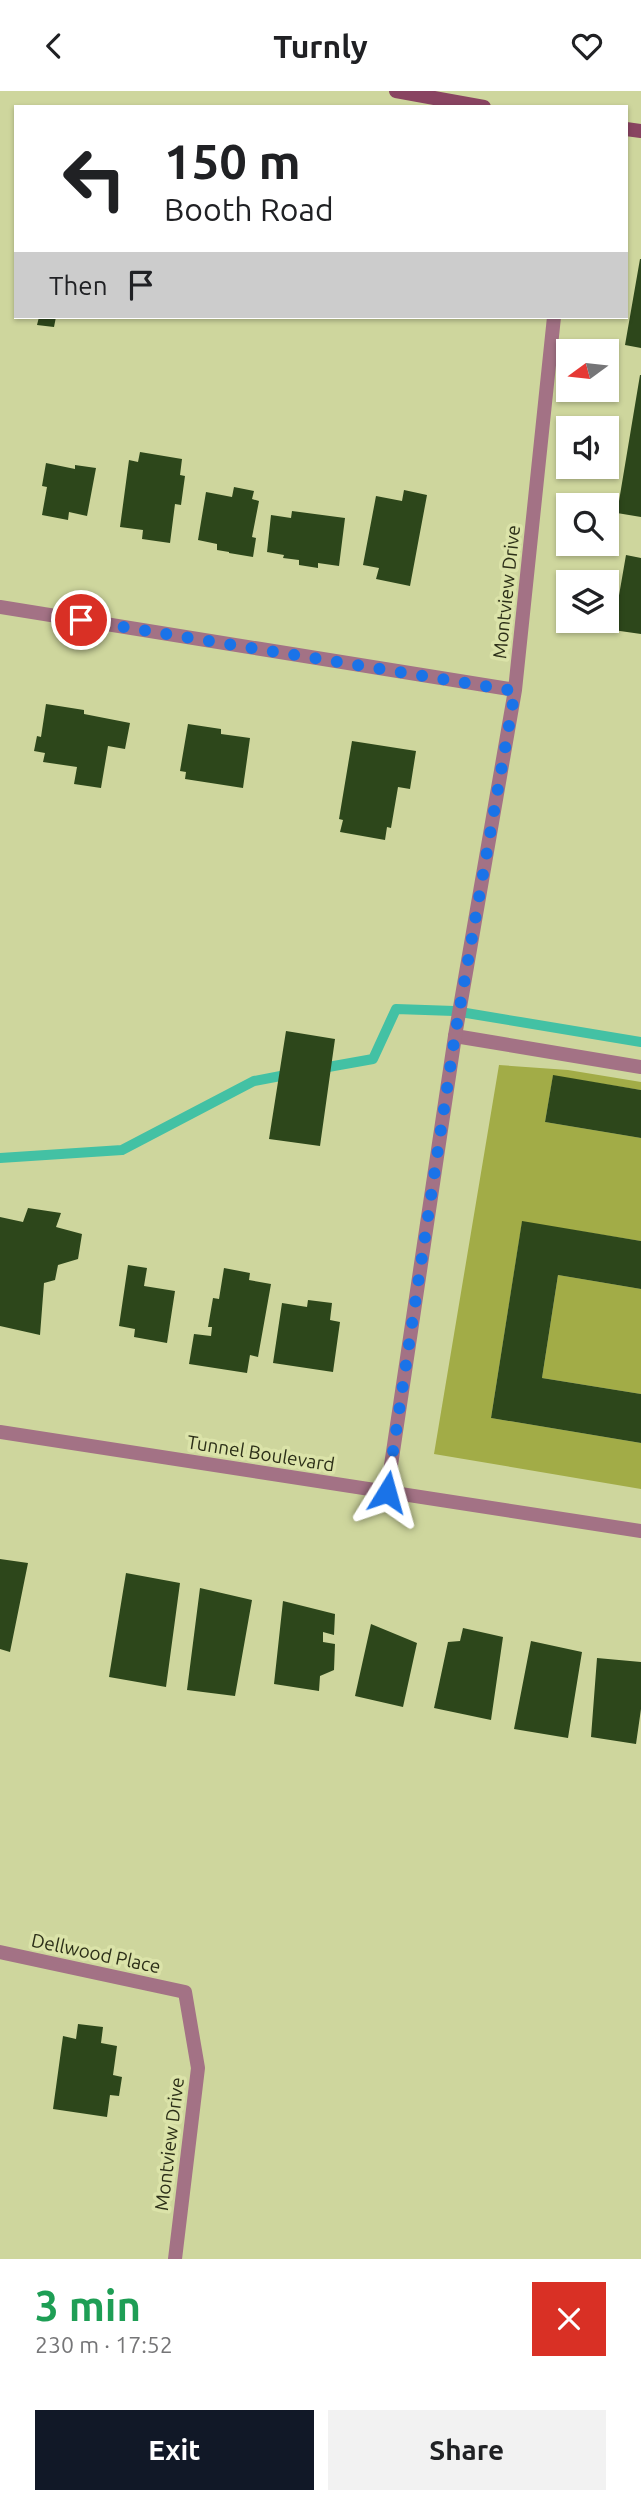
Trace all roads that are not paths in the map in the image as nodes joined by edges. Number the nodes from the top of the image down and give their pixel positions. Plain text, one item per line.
1 (396, 91) edge
2 (473, 105) edge
3 (554, 319) edge
4 (0, 607) edge
5 (515, 691) junction
6 (455, 1035) junction
7 (641, 1067) edge
8 (0, 1432) edge
9 (387, 1492) junction
10 (641, 1531) edge
11 (0, 1952) edge
12 (184, 1991) joint
13 (177, 2258) edge

1 - 2 main road
3 - 5 street, Montview Drive
4 - 5 street
5 - 6 street, Montview Drive
6 - 7 street
6 - 9 street, Montview Drive
8 - 9 street, Tunnel Boulevard
9 - 10 street, Tunnel Boulevard
11 - 12 street, Dellwood Place
12 - 13 street, Montview Drive

